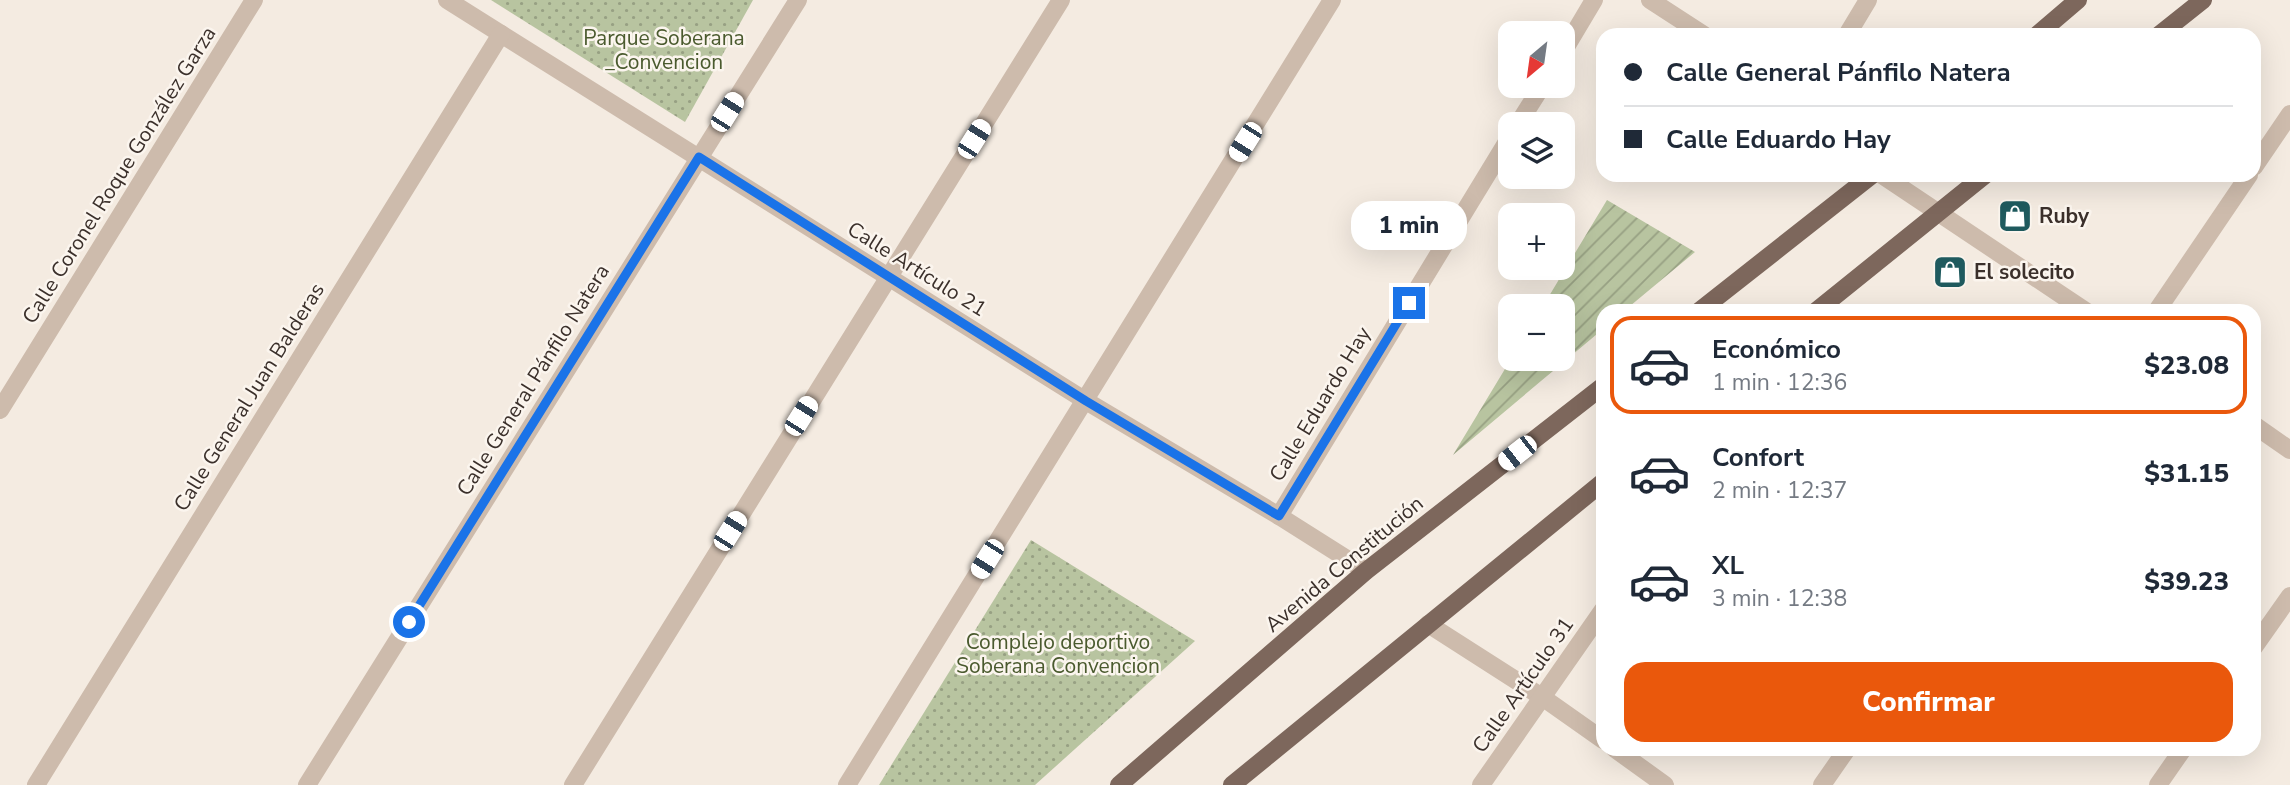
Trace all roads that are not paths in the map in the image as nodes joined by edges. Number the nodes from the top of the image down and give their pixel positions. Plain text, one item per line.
1 (254, 0) edge
2 (447, 0) edge
3 (798, 0) edge
4 (1061, 0) edge
5 (1332, 0) edge
6 (1594, 0) edge
7 (1650, 0) edge
8 (1868, 0) edge
9 (2078, 0) edge
10 (2203, 0) edge
11 (1693, 28) edge
12 (1850, 28) edge
13 (2045, 28) edge
14 (2168, 28) edge
15 (1575, 32) edge
16 (501, 34) junction
17 (2290, 114) edge
18 (699, 157) junction
19 (1498, 157) edge
20 (2261, 157) edge
21 (1863, 182) edge
22 (1892, 182) edge
23 (1976, 182) edge
24 (2244, 182) edge
25 (1937, 214) junction
26 (887, 277) junction
27 (1708, 304) edge
28 (1825, 304) edge
29 (2075, 304) edge
30 (2161, 304) edge
31 (1596, 391) edge
32 (1086, 401) junction
33 (0, 410) edge
34 (2261, 430) edge
35 (2290, 450) edge
36 (1596, 488) edge
37 (1279, 516) junction
38 (1366, 571) junction
39 (2290, 596) edge
40 (1596, 620) edge
41 (1428, 624) junction
42 (2261, 637) edge
43 (1542, 697) junction
44 (1596, 735) edge
45 (1625, 756) edge
46 (1842, 756) edge
47 (2178, 756) edge
48 (36, 785) edge
49 (307, 785) edge
50 (573, 785) edge
51 (847, 785) edge
52 (1119, 785) edge
53 (1232, 785) edge
54 (1481, 785) edge
55 (1665, 785) edge
56 (1822, 785) edge
57 (2158, 785) edge

1 - 33 street, Calle Coronel Roque González Garza
2 - 16 street, Calle Artículo 21
3 - 18 street, Calle General Pánfilo Natera
4 - 26 street
5 - 32 street
6 - 15 street
7 - 11 street
8 - 12 street
9 - 13 main road
10 - 14 main road
16 - 18 street, Calle Artículo 21
16 - 48 street, Calle General Juan Balderas
17 - 20 street
18 - 26 street, Calle Artículo 21
18 - 49 street, Calle General Pánfilo Natera
19 - 37 street, Calle Eduardo Hay
21 - 27 main road
22 - 25 street
23 - 25 main road
24 - 30 street
25 - 28 main road
25 - 29 street
26 - 32 street, Calle Artículo 21
26 - 50 street
31 - 38 main road, Avenida Constitución
32 - 37 street, Calle Artículo 21
32 - 51 street
34 - 35 street
36 - 41 main road
37 - 38 street, Calle Artículo 21
38 - 52 main road, Avenida Constitución
39 - 42 street
40 - 43 street, Calle Artículo 31
41 - 43 street
41 - 53 main road
43 - 44 street
43 - 54 street, Calle Artículo 31
45 - 55 street
46 - 56 street
47 - 57 street

